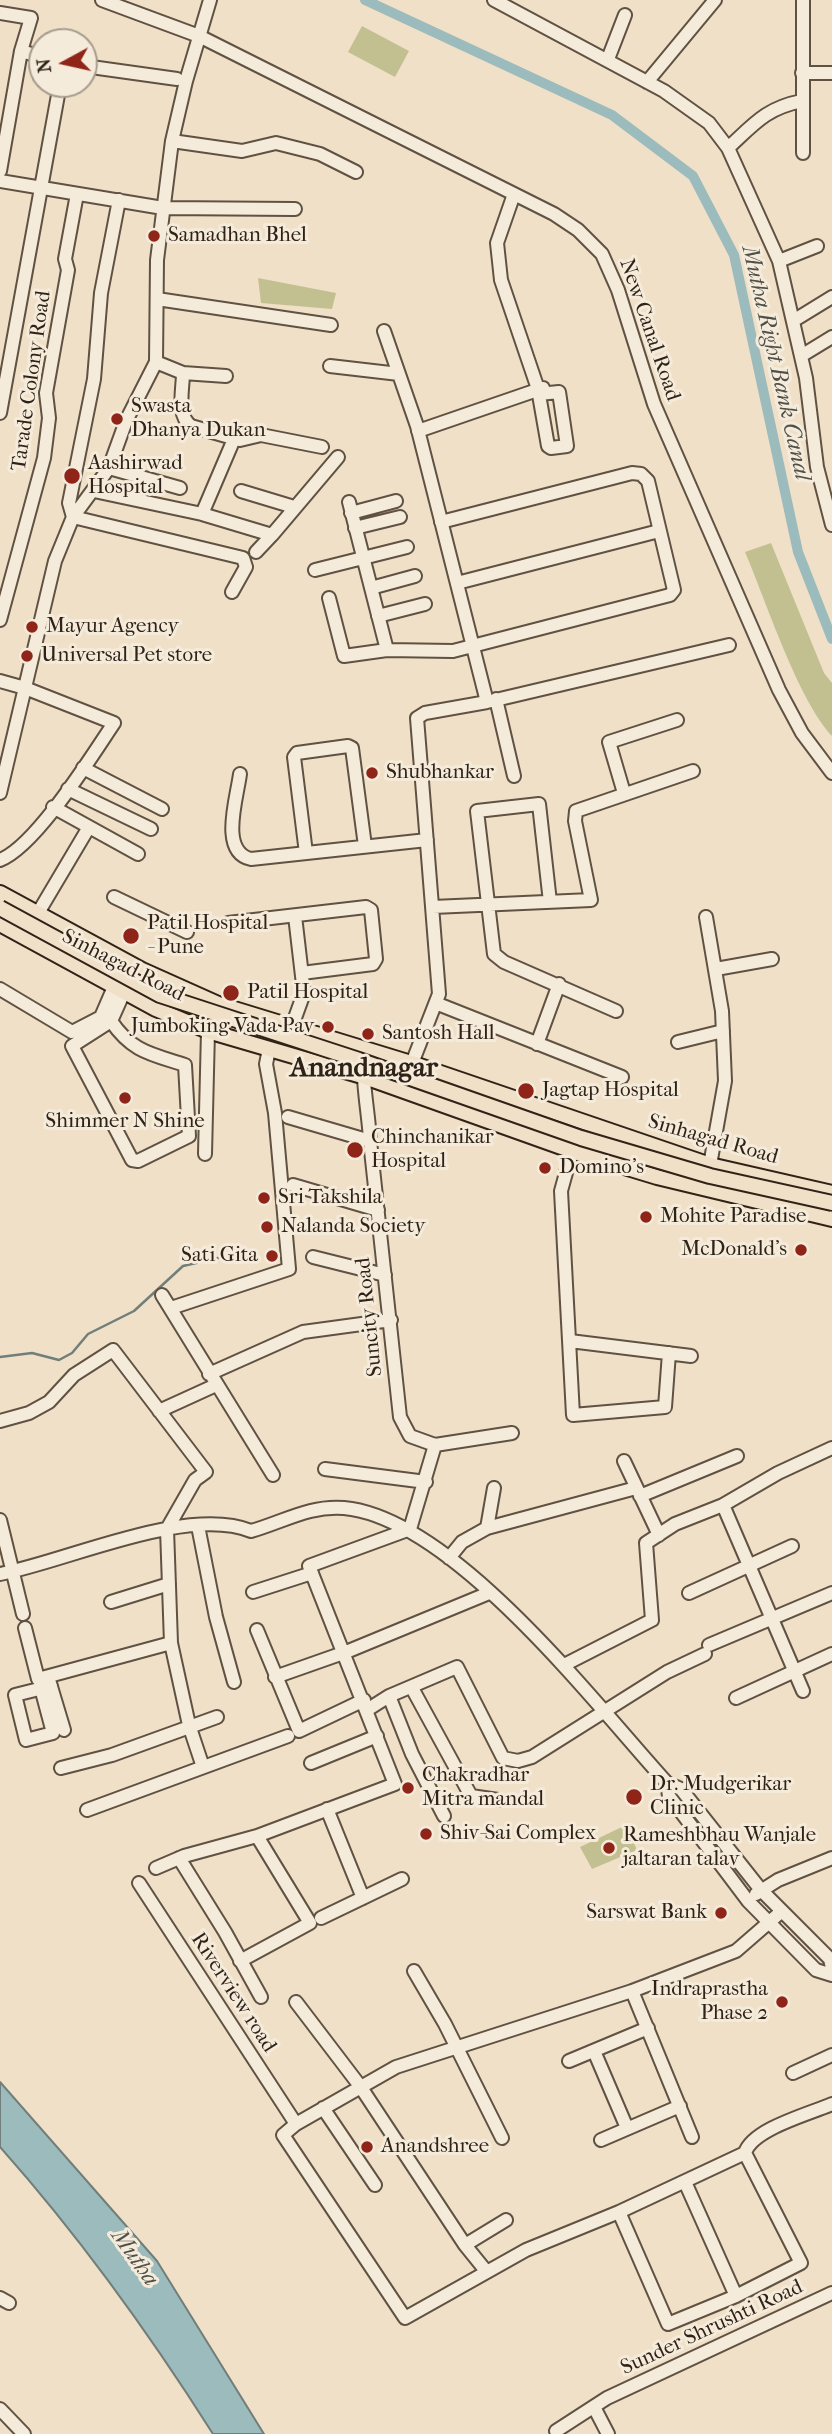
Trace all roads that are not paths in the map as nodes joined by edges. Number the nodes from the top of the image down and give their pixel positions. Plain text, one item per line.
1 (102, 0) edge
2 (210, 0) edge
3 (494, 0) edge
4 (715, 0) edge
5 (803, 0) edge
6 (517, 4) edge
7 (0, 13) edge
8 (625, 15) dead end
9 (199, 36) junction
10 (21, 51) junction
11 (28, 53) edge
12 (608, 59) junction
13 (98, 68) edge
14 (802, 73) junction
15 (832, 73) edge
16 (177, 79) dead end
17 (647, 82) junction
18 (57, 98) edge
19 (802, 102) junction
20 (173, 141) junction
21 (728, 148) junction
22 (803, 153) dead end
23 (0, 171) edge
24 (356, 172) dead end
25 (0, 181) edge
26 (39, 187) junction
27 (77, 194) junction
28 (514, 194) junction
29 (119, 200) junction
30 (163, 208) junction
31 (295, 209) dead end
32 (817, 246) dead end
33 (779, 261) junction
34 (832, 297) edge
35 (157, 299) junction
36 (793, 321) junction
37 (331, 325) dead end
38 (384, 331) dead end
39 (832, 337) edge
40 (801, 356) junction
41 (156, 362) junction
42 (330, 366) dead end
43 (183, 373) junction
44 (399, 374) junction
45 (226, 376) dead end
46 (558, 384) dead end
47 (538, 392) junction
48 (0, 413) edge
49 (418, 431) junction
50 (234, 439) junction
51 (322, 447) dead end
52 (338, 457) dead end
53 (109, 468) junction
54 (180, 488) dead end
55 (94, 491) junction
56 (241, 491) dead end
57 (829, 498) edge
58 (396, 501) dead end
59 (294, 507) junction
60 (202, 514) junction
61 (73, 517) junction
62 (400, 517) dead end
63 (441, 522) junction
64 (832, 526) edge
65 (355, 528) junction
66 (659, 531) junction
67 (272, 535) junction
68 (407, 547) dead end
69 (256, 552) dead end
70 (363, 557) junction
71 (316, 570) dead end
72 (415, 576) dead end
73 (457, 583) junction
74 (370, 587) junction
75 (232, 592) dead end
76 (329, 598) dead end
77 (425, 604) dead end
78 (378, 616) junction
79 (0, 621) edge
80 (729, 645) dead end
81 (472, 646) junction
82 (387, 650) junction
83 (0, 681) edge
84 (25, 688) junction
85 (492, 701) junction
86 (677, 720) dead end
87 (83, 768) junction
88 (693, 771) dead end
89 (832, 773) edge
90 (240, 774) dead end
91 (514, 776) dead end
92 (1, 784) edge
93 (68, 789) junction
94 (624, 793) junction
95 (53, 807) junction
96 (162, 809) dead end
97 (89, 827) junction
98 (151, 829) dead end
99 (427, 840) junction
100 (365, 846) junction
101 (306, 853) junction
102 (138, 854) dead end
103 (0, 860) edge
104 (0, 893) edge
105 (114, 897) dead end
106 (550, 902) junction
107 (487, 906) junction
108 (433, 907) junction
109 (0, 908) edge
110 (38, 913) junction
111 (0, 916) edge
112 (295, 916) junction
113 (706, 917) dead end
114 (228, 923) dead end
115 (0, 924) edge
116 (187, 932) dead end
117 (772, 959) dead end
118 (716, 969) junction
119 (302, 973) junction
120 (559, 984) junction
121 (0, 989) edge
122 (119, 989) junction
123 (438, 1004) junction
124 (617, 1011) dead end
125 (111, 1021) junction
126 (291, 1029) junction
127 (208, 1031) junction
128 (723, 1031) junction
129 (678, 1042) dead end
130 (537, 1044) junction
131 (269, 1049) junction
132 (370, 1051) junction
133 (411, 1063) junction
134 (362, 1076) junction
135 (622, 1077) dead end
136 (403, 1091) junction
137 (288, 1116) dead end
138 (370, 1141) junction
139 (572, 1151) junction
140 (205, 1154) dead end
141 (710, 1165) junction
142 (293, 1185) dead end
143 (832, 1193) edge
144 (832, 1203) edge
145 (378, 1210) junction
146 (832, 1210) edge
147 (832, 1219) edge
148 (313, 1257) dead end
149 (385, 1275) junction
150 (162, 1295) dead end
151 (171, 1308) junction
152 (391, 1320) junction
153 (570, 1341) junction
154 (669, 1353) junction
155 (691, 1356) dead end
156 (213, 1379) junction
157 (159, 1411) junction
158 (0, 1421) edge
159 (512, 1433) dead end
160 (435, 1445) junction
161 (832, 1448) edge
162 (737, 1456) dead end
163 (624, 1461) dead end
164 (325, 1469) dead end
165 (273, 1475) dead end
166 (426, 1482) junction
167 (494, 1488) dead end
168 (638, 1492) junction
169 (723, 1505) junction
170 (0, 1520) edge
171 (198, 1526) junction
172 (167, 1528) junction
173 (487, 1528) junction
174 (410, 1529) junction
175 (659, 1535) junction
176 (792, 1546) dead end
177 (449, 1558) junction
178 (749, 1566) junction
179 (6, 1573) edge
180 (312, 1573) junction
181 (169, 1584) junction
182 (253, 1592) dead end
183 (688, 1592) dead end
184 (488, 1593) junction
185 (832, 1593) edge
186 (111, 1602) dead end
187 (23, 1614) dead end
188 (772, 1618) junction
189 (25, 1628) dead end
190 (257, 1630) dead end
191 (171, 1643) junction
192 (346, 1652) junction
193 (832, 1654) edge
194 (564, 1665) junction
195 (796, 1674) junction
196 (275, 1677) junction
197 (234, 1682) dead end
198 (47, 1684) junction
199 (412, 1688) junction
200 (803, 1691) dead end
201 (389, 1696) junction
202 (736, 1698) dead end
203 (365, 1705) junction
204 (604, 1710) junction
205 (217, 1717) dead end
206 (189, 1725) junction
207 (288, 1736) dead end
208 (377, 1736) junction
209 (311, 1763) dead end
210 (203, 1767) junction
211 (61, 1768) dead end
212 (667, 1783) junction
213 (498, 1800) dead end
214 (327, 1809) junction
215 (87, 1810) dead end
216 (443, 1816) dead end
217 (257, 1836) junction
218 (178, 1858) junction
219 (832, 1858) edge
220 (156, 1868) dead end
221 (402, 1879) dead end
222 (139, 1883) dead end
223 (761, 1890) junction
224 (363, 1898) junction
225 (748, 1901) junction
226 (782, 1911) junction
227 (321, 1918) dead end
228 (770, 1923) junction
229 (240, 1961) junction
230 (832, 1968) edge
231 (414, 1970) dead end
232 (832, 1975) edge
233 (632, 1991) junction
234 (261, 1997) dead end
235 (296, 2003) dead end
236 (648, 2028) junction
237 (455, 2050) junction
238 (594, 2051) junction
239 (832, 2055) edge
240 (569, 2061) dead end
241 (793, 2073) dead end
242 (359, 2086) junction
243 (832, 2104) edge
244 (680, 2106) junction
245 (323, 2108) junction
246 (296, 2124) junction
247 (627, 2128) junction
248 (692, 2137) dead end
249 (502, 2138) dead end
250 (601, 2140) dead end
251 (745, 2153) junction
252 (685, 2182) junction
253 (375, 2185) dead end
254 (619, 2212) junction
255 (506, 2220) dead end
256 (465, 2245) junction
257 (486, 2271) junction
258 (832, 2293) edge
259 (736, 2296) junction
260 (594, 2407) junction
261 (0, 2409) edge
262 (556, 2431) dead end
263 (24, 2434) edge
264 (608, 2434) edge

1 - 9 street, New Canal Road
2 - 9 street
3 - 6 street
4 - 17 street
5 - 14 street
6 - 12 street
7 - 10 street
8 - 12 street
9 - 20 street
9 - 28 street, New Canal Road
10 - 11 street
10 - 23 street
12 - 17 street
13 - 16 street
14 - 15 street
14 - 19 street
17 - 21 street
18 - 26 street
19 - 21 street
19 - 22 street
20 - 24 street
20 - 30 street
21 - 33 street
25 - 26 street
26 - 27 street
26 - 48 street
27 - 29 street
27 - 79 street, Tarade Colony Road
28 - 47 street
28 - 89 street, New Canal Road
29 - 30 street
29 - 61 street
30 - 31 street
30 - 35 street
32 - 33 street
33 - 36 street
34 - 36 street
35 - 37 street
35 - 41 street
36 - 40 street
38 - 44 street
39 - 40 street
40 - 57 street
41 - 43 street
41 - 53 street
42 - 44 street
43 - 45 street
43 - 50 street
44 - 49 street
46 - 47 street
47 - 49 street
49 - 63 street
50 - 51 street
50 - 60 street
52 - 59 street
53 - 54 street
53 - 55 street
55 - 60 street
55 - 61 street
56 - 59 street
57 - 64 street
58 - 65 street
59 - 67 street
60 - 67 street
61 - 75 street
61 - 84 street
62 - 65 street
63 - 66 street
63 - 73 street
65 - 70 street
66 - 73 street
66 - 81 street
67 - 69 street
68 - 70 street
70 - 71 street
70 - 74 street
72 - 74 street
73 - 81 street
74 - 78 street
76 - 82 street
77 - 78 street
78 - 82 street
80 - 85 street
81 - 82 street
81 - 85 street
83 - 84 street
84 - 87 street
84 - 92 street
85 - 91 street
85 - 99 street
86 - 94 street
87 - 93 street
87 - 96 street
88 - 94 street
90 - 101 street
93 - 95 street
93 - 98 street
94 - 106 street
95 - 97 street
95 - 103 street
97 - 102 street
97 - 110 street
99 - 100 street
99 - 108 street
100 - 101 street
100 - 101 street
104 - 110 main road, Sinhagad Road
105 - 116 street
106 - 107 street
106 - 107 street
107 - 108 street
107 - 120 street
108 - 123 street
109 - 144 main road, bridge
110 - 126 main road, Sinhagad Road
111 - 146 main road, bridge
112 - 114 street
112 - 119 street
112 - 119 street
113 - 118 street
115 - 122 main road, Sinhagad Road
117 - 118 street
118 - 128 street
119 - 126 street
120 - 124 street
120 - 130 street
121 - 122 street
122 - 125 street
122 - 127 main road, Sinhagad Road
123 - 130 street
123 - 133 street
125 - 125 street
126 - 132 main road, Sinhagad Road
127 - 131 main road, Sinhagad Road
127 - 140 street
128 - 129 street
128 - 141 street
130 - 135 street
131 - 134 main road, Sinhagad Road
131 - 151 street
132 - 133 main road, Sinhagad Road
132 - 134 street
133 - 136 street
133 - 141 main road, Sinhagad Road
134 - 136 main road, Sinhagad Road
134 - 138 street, Suncity Road
136 - 139 main road, Sinhagad Road
137 - 138 street
138 - 145 street, Suncity Road
139 - 147 main road, Sinhagad Road
139 - 153 street
141 - 143 main road, Sinhagad Road
142 - 145 street
145 - 149 street, Suncity Road
148 - 149 street
149 - 152 street, Suncity Road
150 - 151 street
151 - 156 street
152 - 156 street
152 - 160 street, Suncity Road
153 - 154 street
153 - 154 street
154 - 155 street
156 - 157 street
156 - 165 street
157 - 158 street
157 - 172 street
159 - 160 street
160 - 166 street
161 - 169 street
162 - 168 street
163 - 168 street
164 - 166 street
166 - 174 street
167 - 173 street
168 - 173 street
168 - 175 street
169 - 175 street
169 - 178 street
170 - 179 street
171 - 172 street
171 - 174 street
171 - 197 street
172 - 179 street
172 - 181 street
173 - 177 street
174 - 177 street
174 - 180 street
175 - 194 street
176 - 178 street
177 - 184 street
178 - 183 street
178 - 188 street
179 - 187 street
180 - 182 street
180 - 192 street
181 - 186 street
181 - 191 street
184 - 192 street
184 - 194 street
185 - 188 street
188 - 195 street
188 - 204 street
189 - 198 street
190 - 196 street
191 - 198 street
191 - 206 street
192 - 196 street
192 - 203 street
193 - 195 street
194 - 204 street
195 - 200 street
195 - 202 street
196 - 203 street
198 - 198 street
199 - 201 street
199 - 204 street
199 - 213 street
201 - 203 street
201 - 216 street
203 - 208 street
204 - 212 street
205 - 206 street
206 - 210 street
206 - 211 street
207 - 210 street
208 - 209 street
208 - 214 street
210 - 215 street
212 - 223 street
212 - 225 street
214 - 217 street
214 - 224 street
217 - 218 street
217 - 229 street
218 - 220 street
218 - 229 street
219 - 223 street
221 - 224 street
222 - 246 street, Riverview road
223 - 225 street
223 - 226 street
224 - 227 street
225 - 228 street
226 - 228 street
226 - 230 street
228 - 232 street
228 - 233 street
229 - 234 street
231 - 237 street
233 - 236 street
233 - 237 street
235 - 242 street
236 - 238 street
236 - 244 street
237 - 242 street
237 - 249 street
238 - 240 street
238 - 247 street
239 - 241 street
242 - 245 street
242 - 256 street
243 - 251 street
244 - 247 street
244 - 248 street
245 - 246 street
245 - 253 street
246 - 257 street
247 - 250 street
251 - 252 street
251 - 259 street
252 - 254 street
252 - 259 street
254 - 257 street
254 - 259 street
255 - 256 street
256 - 257 street
258 - 260 street, Sunder Shrushti Road
260 - 262 street, Sunder Shrushti Road
260 - 264 street
261 - 263 street

